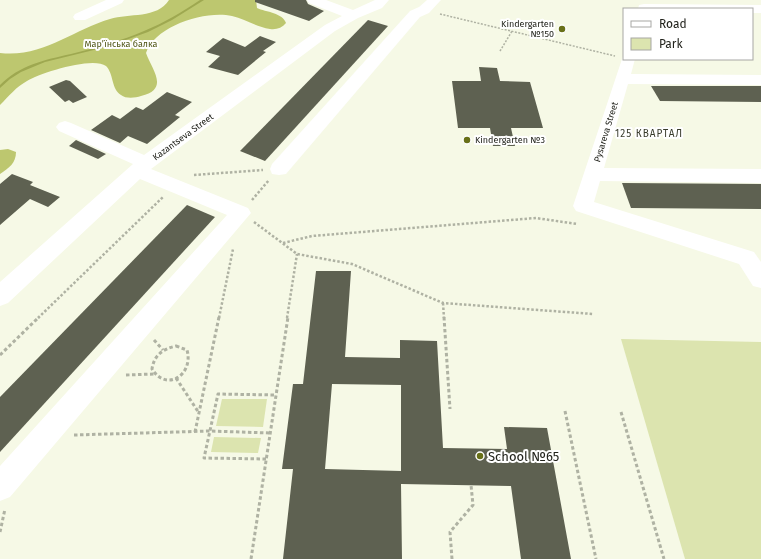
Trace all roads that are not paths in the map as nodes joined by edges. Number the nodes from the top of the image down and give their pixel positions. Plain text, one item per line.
1 (116, 0) edge
2 (314, 0) edge
3 (434, 0) edge
4 (645, 6) edge
5 (398, 8) edge
6 (722, 8) edge
7 (353, 15) junction
8 (80, 17) dead end
9 (622, 58) edge
10 (622, 79) junction
11 (761, 80) edge
12 (65, 127) dead end
13 (142, 167) junction
14 (279, 169) road end
15 (593, 174) junction
16 (761, 176) edge
17 (761, 279) edge
18 (0, 296) edge
19 (0, 487) edge

1 - 8 street
2 - 7 street
3 - 5 street
4 - 6 street
5 - 7 street, Kazantseva Street
5 - 14 street
7 - 13 street, Kazantseva Street
9 - 10 street, Pysareva Street
10 - 11 street
10 - 15 street, Pysareva Street
12 - 13 street
13 - 18 street, Kazantseva Street
13 - 19 street
15 - 16 street
15 - 17 street, Pysareva Street

